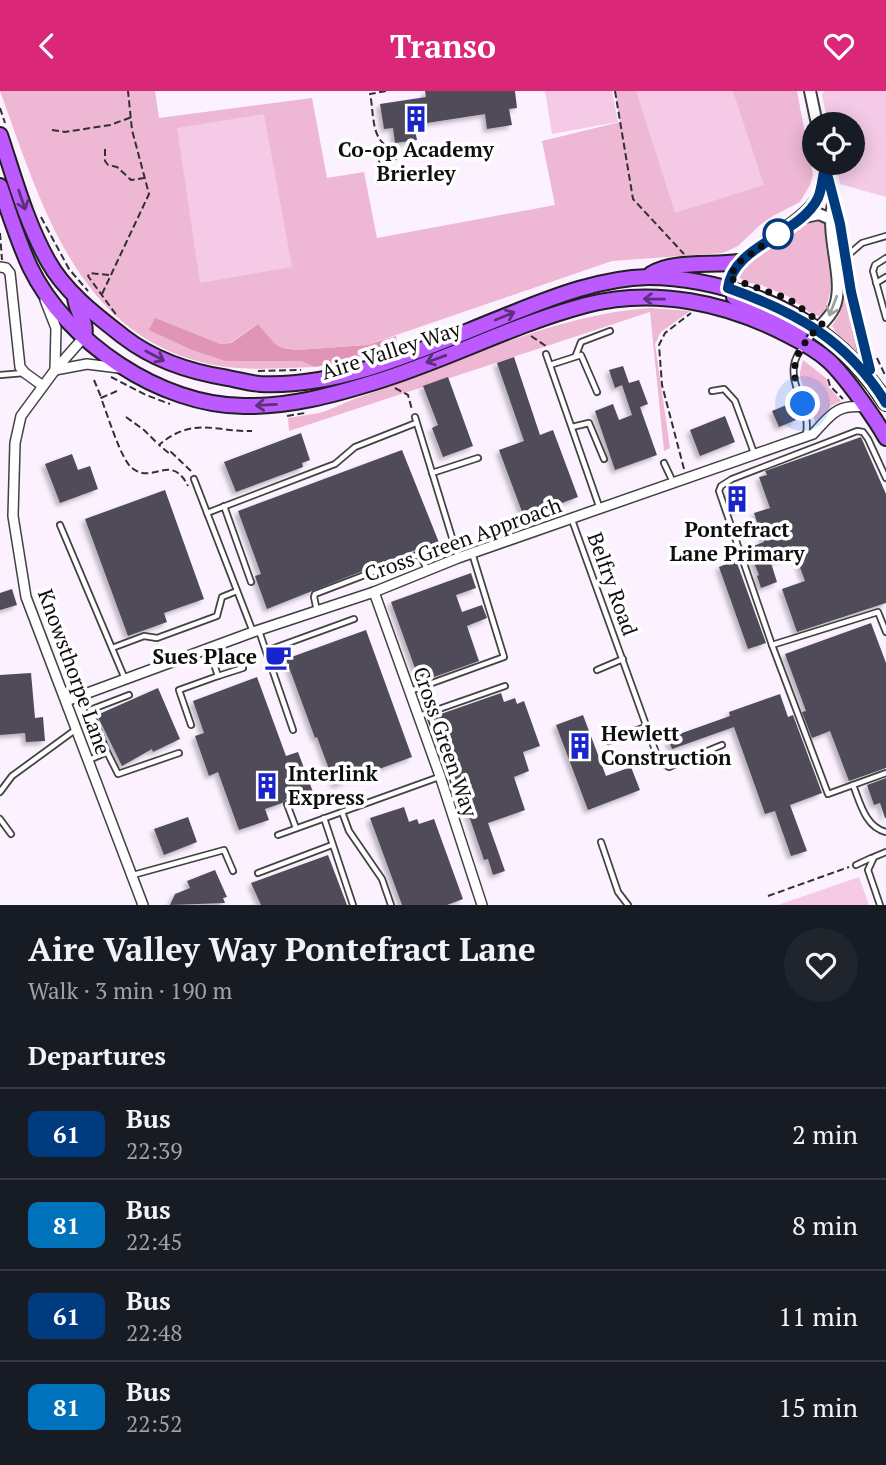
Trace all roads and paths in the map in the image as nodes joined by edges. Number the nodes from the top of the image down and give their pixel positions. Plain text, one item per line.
1 (128, 91) edge
2 (386, 91) edge
3 (615, 91) edge
4 (810, 91) edge
5 (0, 108) edge
6 (814, 112) edge
7 (132, 117) junction
8 (52, 130) dead end
9 (3, 131) edge
10 (104, 149) dead end
11 (430, 175) dead end
12 (823, 175) edge
13 (828, 175) edge
14 (145, 177) junction
15 (0, 186) edge
16 (41, 216) dead end
17 (801, 218) junction
18 (835, 221) junction
19 (0, 233) edge
20 (886, 236) edge
21 (846, 256) junction
22 (886, 258) edge
23 (693, 261) junction
24 (738, 263) junction
25 (1, 268) edge
26 (110, 275) junction
27 (36, 277) junction
28 (647, 277) junction
29 (886, 277) edge
30 (876, 283) junction
31 (728, 288) junction
32 (90, 293) dead end
33 (102, 294) junction
34 (75, 296) junction
35 (885, 308) edge
36 (696, 309) dead end
37 (103, 314) junction
38 (886, 319) edge
39 (116, 322) junction
40 (518, 329) junction
41 (610, 331) dead end
42 (84, 337) junction
43 (806, 337) junction
44 (546, 354) joint
45 (576, 355) junction
46 (868, 362) junction
47 (550, 365) junction
48 (55, 370) junction
49 (126, 370) junction
50 (304, 370) dead end
51 (258, 371) dead end
52 (25, 373) junction
53 (0, 375) edge
54 (886, 377) edge
55 (870, 378) junction
56 (94, 380) dead end
57 (389, 385) dead end
58 (43, 386) junction
59 (117, 391) dead end
60 (712, 391) dead end
61 (597, 392) dead end
62 (101, 398) junction
63 (886, 403) edge
64 (865, 407) junction
65 (126, 417) dead end
66 (416, 420) junction
67 (572, 427) junction
68 (252, 431) dead end
69 (806, 437) junction
70 (886, 438) edge
71 (159, 445) junction
72 (754, 453) junction
73 (478, 458) dead end
74 (604, 459) dead end
75 (664, 463) dead end
76 (432, 473) junction
77 (686, 477) junction
78 (886, 478) edge
79 (195, 481) junction
80 (673, 482) junction
81 (224, 506) junction
82 (600, 510) junction
83 (207, 513) junction
84 (572, 520) junction
85 (60, 525) dead end
86 (472, 553) junction
87 (458, 558) junction
88 (428, 570) junction
89 (251, 582) dead end
90 (237, 591) junction
91 (374, 592) junction
92 (317, 611) junction
93 (354, 619) dead end
94 (256, 631) junction
95 (886, 632) edge
96 (772, 645) junction
97 (112, 648) junction
98 (209, 648) junction
99 (266, 651) junction
100 (623, 659) junction
101 (243, 668) dead end
102 (597, 670) dead end
103 (218, 676) junction
104 (125, 679) junction
105 (505, 687) dead end
106 (409, 691) junction
107 (129, 695) dead end
108 (66, 701) junction
109 (429, 713) junction
110 (419, 716) junction
111 (191, 725) dead end
112 (645, 727) junction
113 (76, 730) junction
114 (293, 730) dead end
115 (609, 741) dead end
116 (722, 745) dead end
117 (107, 752) junction
118 (179, 753) dead end
119 (88, 760) junction
120 (886, 773) edge
121 (440, 776) junction
122 (853, 785) junction
123 (0, 792) edge
124 (448, 801) junction
125 (287, 804) dead end
126 (342, 812) junction
127 (324, 818) junction
128 (0, 820) edge
129 (296, 828) junction
130 (886, 832) edge
131 (11, 834) dead end
132 (278, 835) dead end
133 (601, 842) dead end
134 (332, 845) junction
135 (886, 852) edge
136 (874, 857) junction
137 (856, 865) joint
138 (233, 871) dead end
139 (258, 873) dead end
140 (132, 876) junction
141 (768, 897) dead end
142 (143, 905) edge
143 (352, 905) edge
144 (391, 905) edge
145 (482, 905) edge
146 (628, 905) edge
147 (880, 905) edge

1 - 7 path
2 - 11 path
3 - 23 path
4 - 6 street
5 - 9 path
7 - 8 path
7 - 14 path
9 -> 34 highway
10 - 14 path
12 - 17 street
13 - 18 street
14 - 26 path
15 - 27 highway, Aire Valley Way
16 - 32 path
17 - 18 street
17 - 24 street
18 - 21 street
18 -> 43 street
19 - 25 path
20 - 21 lane
21 - 46 street
22 - 30 lane
23 - 24 highway
23 - 28 highway
24 - 31 street
25 - 52 street
26 - 33 path
26 - 33 path
27 - 42 highway, Aire Valley Way
27 - 48 street
28 - 31 highway, Aire Valley Way
39 -> 28 highway, Aire Valley Way
29 - 30 lane
30 - 35 lane
31 - 43 highway
33 - 39 path
34 - 37 highway, Aire Valley Way
34 - 42 highway
35 - 38 lane
36 - 77 path
37 - 39 highway, Aire Valley Way
37 - 39 path
39 - 42 highway
43 -> 40 highway, Aire Valley Way
40 - 44 path
40 -> 49 highway, Aire Valley Way
41 - 45 lane
42 - 48 street, Knowsthorpe Lane
42 - 49 highway, Aire Valley Way
43 - 55 highway
43 - 64 highway
43 - 69 lane
44 - 47 lane
45 - 47 lane
45 - 61 lane
46 - 54 path
46 - 55 street
47 - 67 lane
48 - 49 street
48 - 58 street, Knowsthorpe Lane
50 - 51 path
52 - 53 lane
52 - 58 street
55 - 63 highway
56 - 62 path
57 - 66 path
58 - 108 street, Knowsthorpe Lane
59 - 62 path
60 - 72 lane
62 - 79 path
64 - 69 street, Cross Green Approach
64 - 70 highway
65 - 71 path
66 - 76 lane
66 - 81 lane
67 - 74 lane
67 - 82 lane
68 - 71 path
69 - 72 street, Cross Green Approach
71 - 79 path
72 - 77 street, Cross Green Approach
73 - 76 lane
75 - 80 lane
76 - 87 lane
77 - 80 street, Cross Green Approach
78 - 96 lane
79 - 83 lane
80 - 82 street, Cross Green Approach
81 - 83 lane
81 - 89 lane
82 - 84 street, Cross Green Approach
83 - 90 lane
84 - 86 street, Cross Green Approach
84 - 100 lane, Belfry Road
85 - 97 lane
86 - 87 street, Cross Green Approach
86 - 106 lane
87 - 88 street, Cross Green Approach
88 - 91 street, Cross Green Approach
88 - 92 lane
90 - 94 lane
90 - 97 lane
91 - 92 street, Cross Green Approach
91 - 106 street, Cross Green Way
92 - 94 street, Cross Green Approach
93 - 99 lane
94 - 98 street, Cross Green Approach
94 - 99 lane
95 - 96 lane
96 - 122 lane
97 - 104 lane
98 - 103 lane
98 - 104 street, Cross Green Approach
99 - 114 lane
100 - 102 lane, Belfry Road
100 - 112 lane, Belfry Road
101 - 103 lane
103 - 111 lane
104 - 108 street, Cross Green Approach
105 - 109 lane
106 - 110 street, Cross Green Way
107 - 117 lane
108 - 113 street, Knowsthorpe Lane
109 - 110 lane
109 - 124 lane
110 - 121 street, Cross Green Way
112 - 115 lane
112 - 116 lane, Belfry Road
113 - 119 street, Knowsthorpe Lane
113 - 123 lane
117 - 118 lane
117 - 119 lane
119 - 140 street, Knowsthorpe Lane
120 - 122 lane
121 - 124 street, Cross Green Way
121 - 126 lane
122 - 130 lane
124 - 145 street, Cross Green Way
125 - 129 lane
126 - 127 lane
126 - 144 lane
127 - 129 lane
127 - 134 lane
128 - 131 lane
129 - 132 lane
133 - 146 lane
134 - 139 lane
134 - 143 lane
135 - 136 lane
136 - 137 lane
136 - 147 lane
137 - 141 path
138 - 140 lane
140 - 142 street, Knowsthorpe Lane

